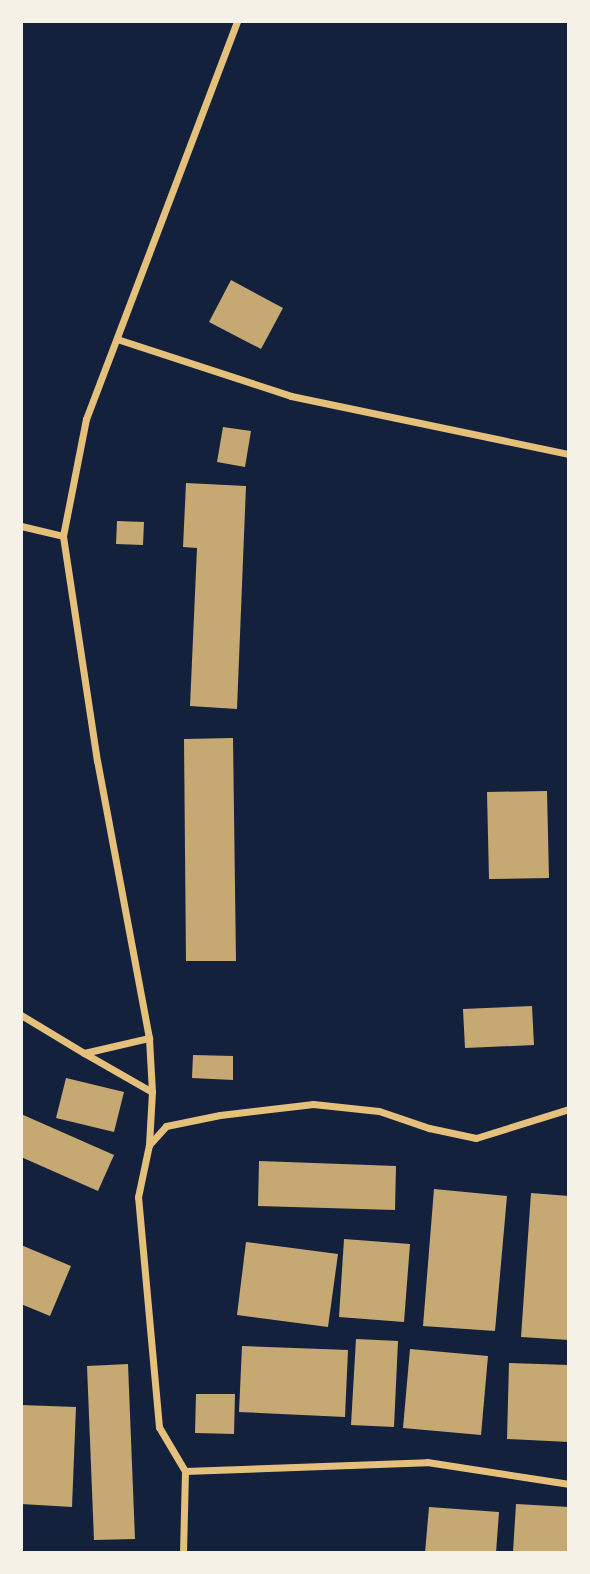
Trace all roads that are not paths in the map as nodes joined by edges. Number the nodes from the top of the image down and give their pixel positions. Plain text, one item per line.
1 (237, 21) edge
2 (117, 339) junction
3 (569, 454) edge
4 (21, 526) edge
5 (63, 536) junction
6 (21, 1015) edge
7 (149, 1038) junction
8 (84, 1053) junction
9 (152, 1092) junction
10 (569, 1109) edge
11 (149, 1145) junction
12 (185, 1471) junction
13 (569, 1484) edge
14 (183, 1553) edge

1 - 2 street
2 - 3 street
2 - 5 street
4 - 5 street
5 - 7 street
6 - 8 street
7 - 8 street
7 - 9 street
8 - 9 street
9 - 11 street
10 - 11 street
11 - 12 street
12 - 13 street
12 - 14 street

